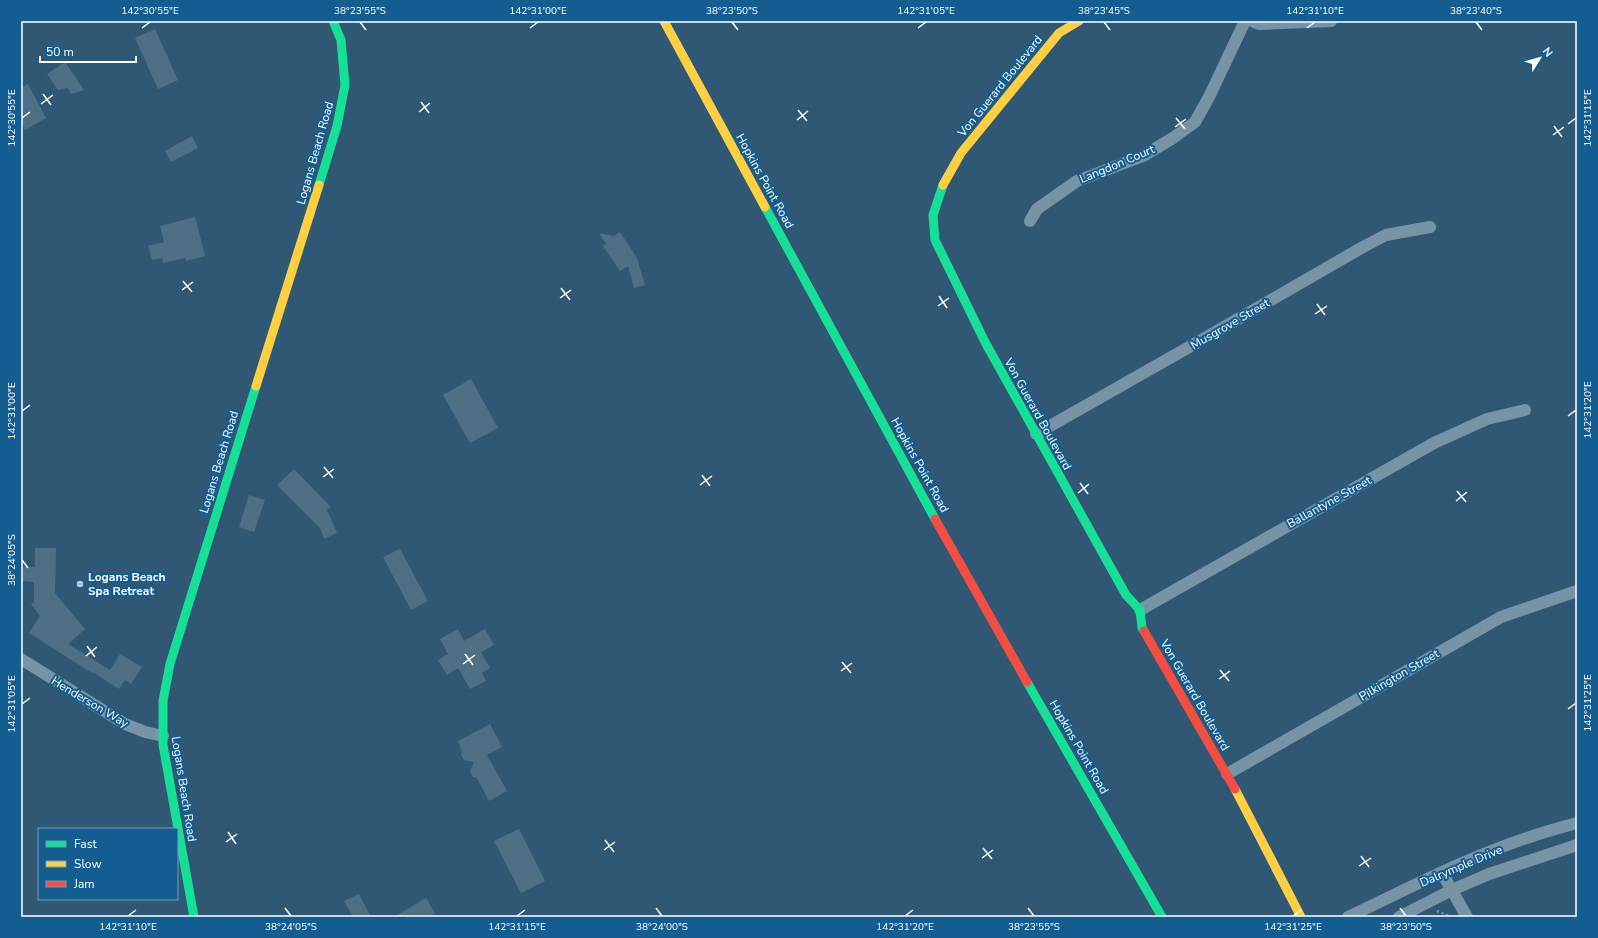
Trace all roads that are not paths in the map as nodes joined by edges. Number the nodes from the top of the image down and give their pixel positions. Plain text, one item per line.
1 (333, 21) edge
2 (664, 21) edge
3 (1079, 21) edge
4 (1245, 21) edge
5 (1252, 21) edge
6 (1332, 21) edge
7 (1030, 221) dead end
8 (1430, 227) dead end
9 (1525, 410) dead end
10 (1036, 434) junction
11 (1577, 591) edge
12 (1140, 610) junction
13 (21, 659) edge
14 (163, 736) junction
15 (1227, 774) junction
16 (1577, 823) edge
17 (178, 828) edge
18 (178, 829) edge
19 (1577, 846) edge
20 (1442, 873) junction
21 (1452, 890) junction
22 (194, 917) edge
23 (1162, 917) edge
24 (1301, 917) edge
25 (1348, 917) edge
26 (1399, 917) edge
27 (1467, 917) edge

1 - 14 street, Logans Beach Road
2 - 23 street, Hopkins Point Road
3 - 10 street, Von Guerard Boulevard
4 - 7 street, Langdon Court
5 - 6 street
8 - 10 street, Musgrove Street
9 - 12 street, Ballantyne Street
10 - 12 street, Von Guerard Boulevard
11 - 15 street, Pilkington Street
12 - 15 street, Von Guerard Boulevard
13 - 14 street, Henderson Way
14 - 17 street, Logans Beach Road
15 - 24 street, Von Guerard Boulevard
16 - 20 street, Dalrymple Drive
18 - 22 street, Logans Beach Road
19 - 21 street, Dalrymple Drive
20 - 21 street
20 - 25 street, Dalrymple Drive
21 - 26 street, Dalrymple Drive
21 - 27 street

